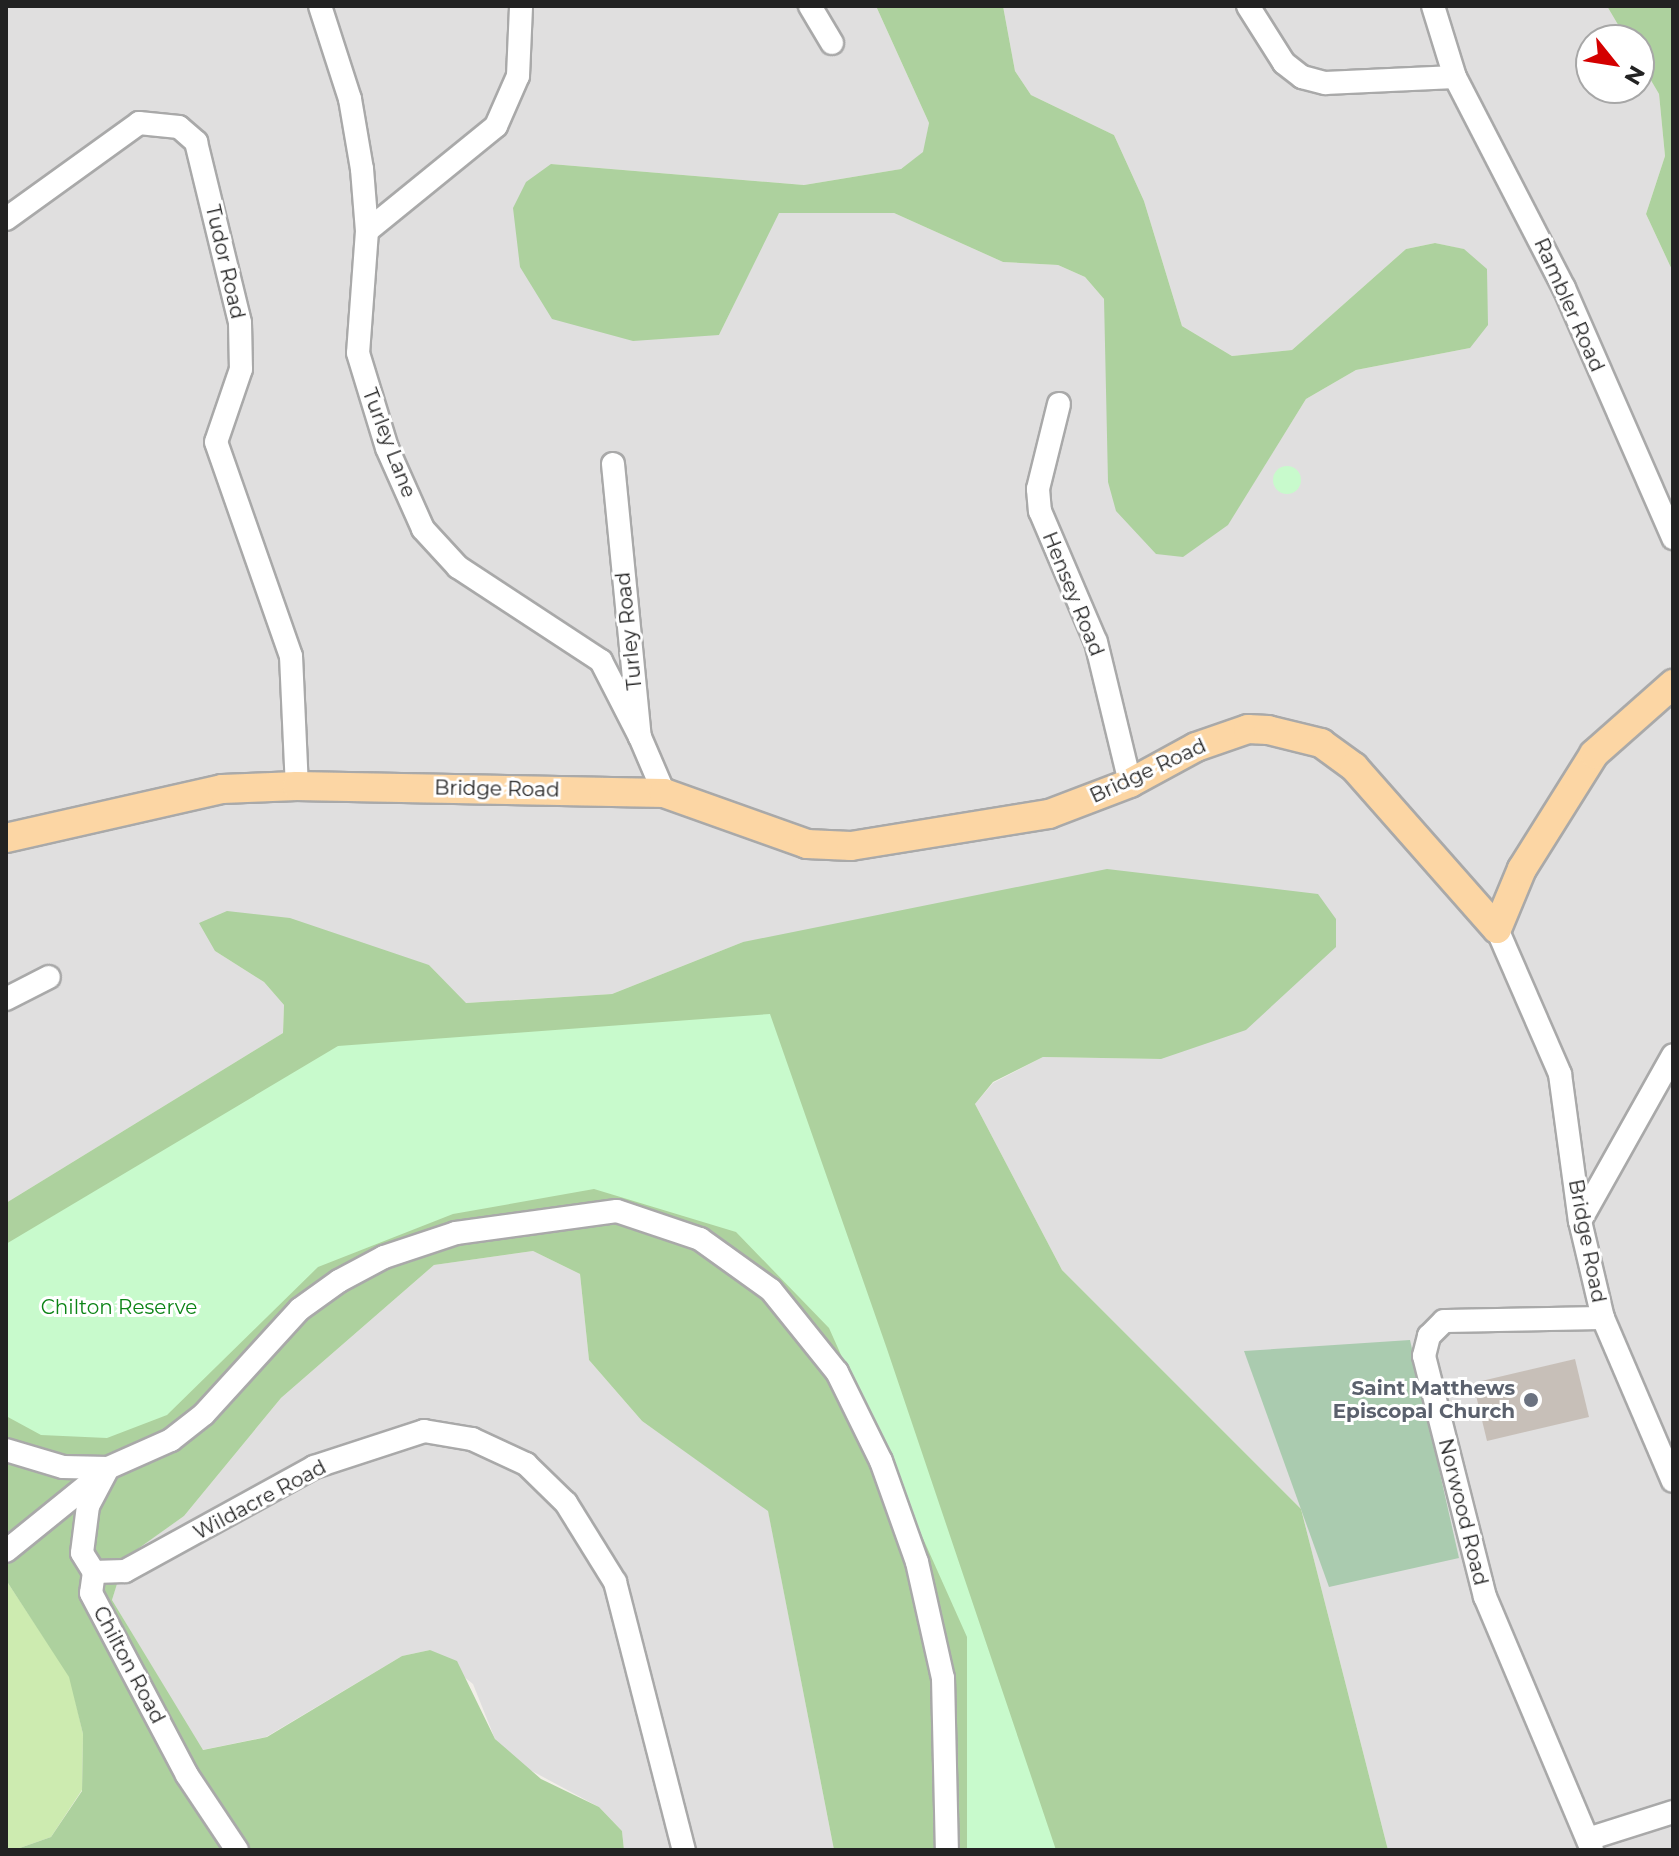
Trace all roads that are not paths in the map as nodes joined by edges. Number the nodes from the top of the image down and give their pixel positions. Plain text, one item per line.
1 (320, 6) edge
2 (521, 6) edge
3 (810, 6) edge
4 (1248, 6) edge
5 (1433, 6) edge
6 (832, 43) dead end
7 (1455, 77) junction
8 (6, 219) edge
9 (367, 231) junction
10 (1059, 404) dead end
11 (613, 464) dead end
12 (1673, 538) edge
13 (1673, 684) edge
14 (640, 737) junction
15 (1130, 783) junction
16 (297, 786) junction
17 (664, 793) junction
18 (6, 838) edge
19 (1497, 929) junction
20 (49, 977) dead end
21 (6, 999) edge
22 (1673, 1055) edge
23 (1580, 1221) junction
24 (1603, 1318) junction
25 (6, 1450) edge
26 (108, 1468) junction
27 (1673, 1481) edge
28 (6, 1551) edge
29 (94, 1572) junction
30 (1673, 1812) edge
31 (1590, 1844) edge
32 (237, 1850) edge
33 (684, 1850) edge
34 (947, 1850) edge

1 - 9 street, Turley Lane
2 - 9 street
3 - 6 street
4 - 7 street
5 - 7 street, Rambler Road
7 - 12 street, Rambler Road
8 - 16 street, Tudor Road
9 - 14 street, Turley Lane
10 - 15 street, Hensey Road
11 - 14 street, Turley Road
13 - 19 main road
14 - 17 street, Turley Road
15 - 17 main road, Bridge Road
15 - 19 main road, Bridge Road
16 - 17 main road, Bridge Road
16 - 18 main road, Bridge Road
19 - 23 street, Bridge Road
20 - 21 street
22 - 23 street
23 - 24 street, Bridge Road
24 - 27 street, Bridge Road
24 - 31 street, Norwood Road
25 - 26 street
26 - 28 street
26 - 29 street, Chilton Road
26 - 34 street
29 - 32 street, Chilton Road
29 - 33 street, Wildacre Road
30 - 31 street

